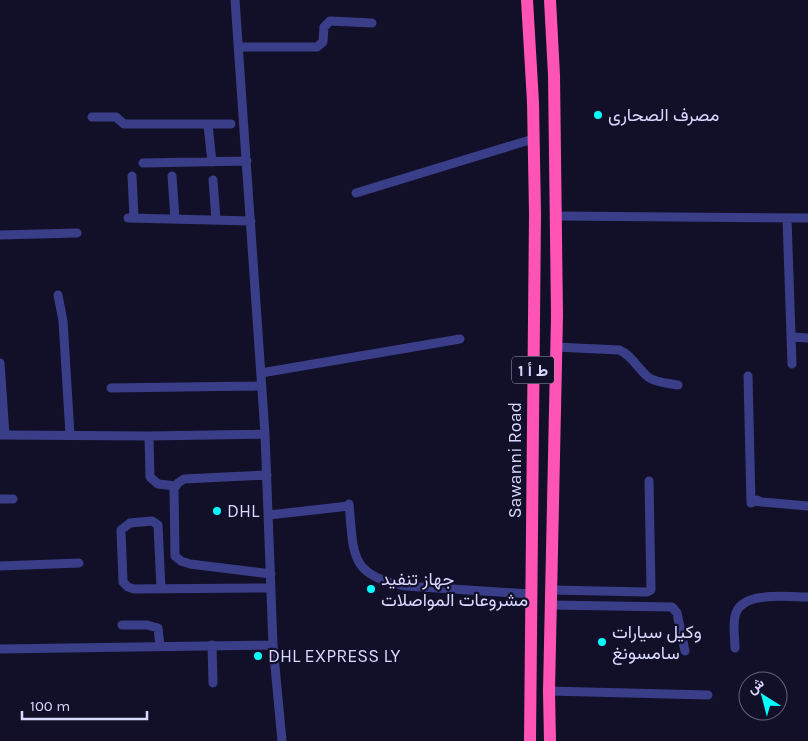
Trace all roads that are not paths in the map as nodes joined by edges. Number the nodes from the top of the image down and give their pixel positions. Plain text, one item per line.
1 (235, 0) edge
2 (527, 0) edge
3 (550, 0) edge
4 (372, 23) dead end
5 (239, 47) junction
6 (92, 117) dead end
7 (231, 124) dead end
8 (208, 125) junction
9 (533, 139) junction
10 (247, 161) junction
11 (212, 162) junction
12 (143, 164) dead end
13 (132, 176) dead end
14 (172, 176) dead end
15 (214, 180) dead end
16 (356, 193) dead end
17 (557, 216) junction
18 (787, 218) junction
19 (808, 218) edge
20 (175, 219) junction
21 (216, 220) junction
22 (251, 221) junction
23 (77, 233) dead end
24 (0, 235) edge
25 (58, 295) dead end
26 (791, 337) junction
27 (808, 338) edge
28 (460, 339) dead end
29 (556, 347) junction
30 (0, 363) edge
31 (792, 364) dead end
32 (261, 373) junction
33 (748, 376) dead end
34 (678, 385) dead end
35 (262, 386) junction
36 (111, 388) dead end
37 (265, 434) junction
38 (2, 435) edge
39 (70, 435) junction
40 (149, 436) junction
41 (267, 475) junction
42 (649, 481) dead end
43 (176, 486) junction
44 (13, 498) dead end
45 (0, 499) edge
46 (808, 506) edge
47 (269, 515) junction
48 (78, 563) dead end
49 (0, 566) edge
50 (271, 574) junction
51 (272, 588) junction
52 (161, 589) junction
53 (552, 590) junction
54 (531, 594) junction
55 (808, 598) edge
56 (551, 605) junction
57 (122, 625) dead end
58 (273, 645) junction
59 (160, 646) junction
60 (212, 646) junction
61 (735, 648) dead end
62 (0, 650) edge
63 (685, 651) dead end
64 (212, 683) dead end
65 (550, 691) junction
66 (708, 695) dead end
67 (282, 741) edge
68 (530, 741) edge
69 (550, 741) edge

1 - 5 street
2 - 9 highway, Sawanni Road / ط أ 1
3 - 17 highway, ط أ 1
4 - 5 street
5 - 10 street
6 - 8 street
7 - 8 street
8 - 11 street
9 - 16 street
9 - 54 highway, Sawanni Road / ط أ 1
10 - 11 street
10 - 22 street
11 - 12 street
13 - 20 street
14 - 20 street
15 - 21 street
17 - 18 street
17 - 29 highway, ط أ 1
18 - 19 street
18 - 26 street
20 - 21 street
21 - 22 street
22 - 32 street
23 - 24 street
25 - 39 street
26 - 27 street
26 - 31 street
28 - 32 street
29 - 34 street
29 - 53 highway, ط أ 1
30 - 38 street
32 - 35 street
33 - 46 street
35 - 36 street
35 - 37 street
37 - 40 street
37 - 41 street
38 - 39 street
39 - 40 street
40 - 43 street
41 - 43 street
41 - 47 street
42 - 53 street
43 - 50 street
44 - 45 street
47 - 50 street
47 - 54 street
48 - 49 street
50 - 51 street
51 - 52 street
51 - 58 street
52 - 52 street
53 - 56 highway, ط أ 1
54 - 68 highway, Sawanni Road / ط أ 1
55 - 61 street
56 - 63 street
56 - 65 highway, ط أ 1
57 - 59 street
58 - 60 street
58 - 67 street
59 - 60 street
59 - 62 street
60 - 64 street
65 - 66 street
65 - 69 highway, ط أ 1

